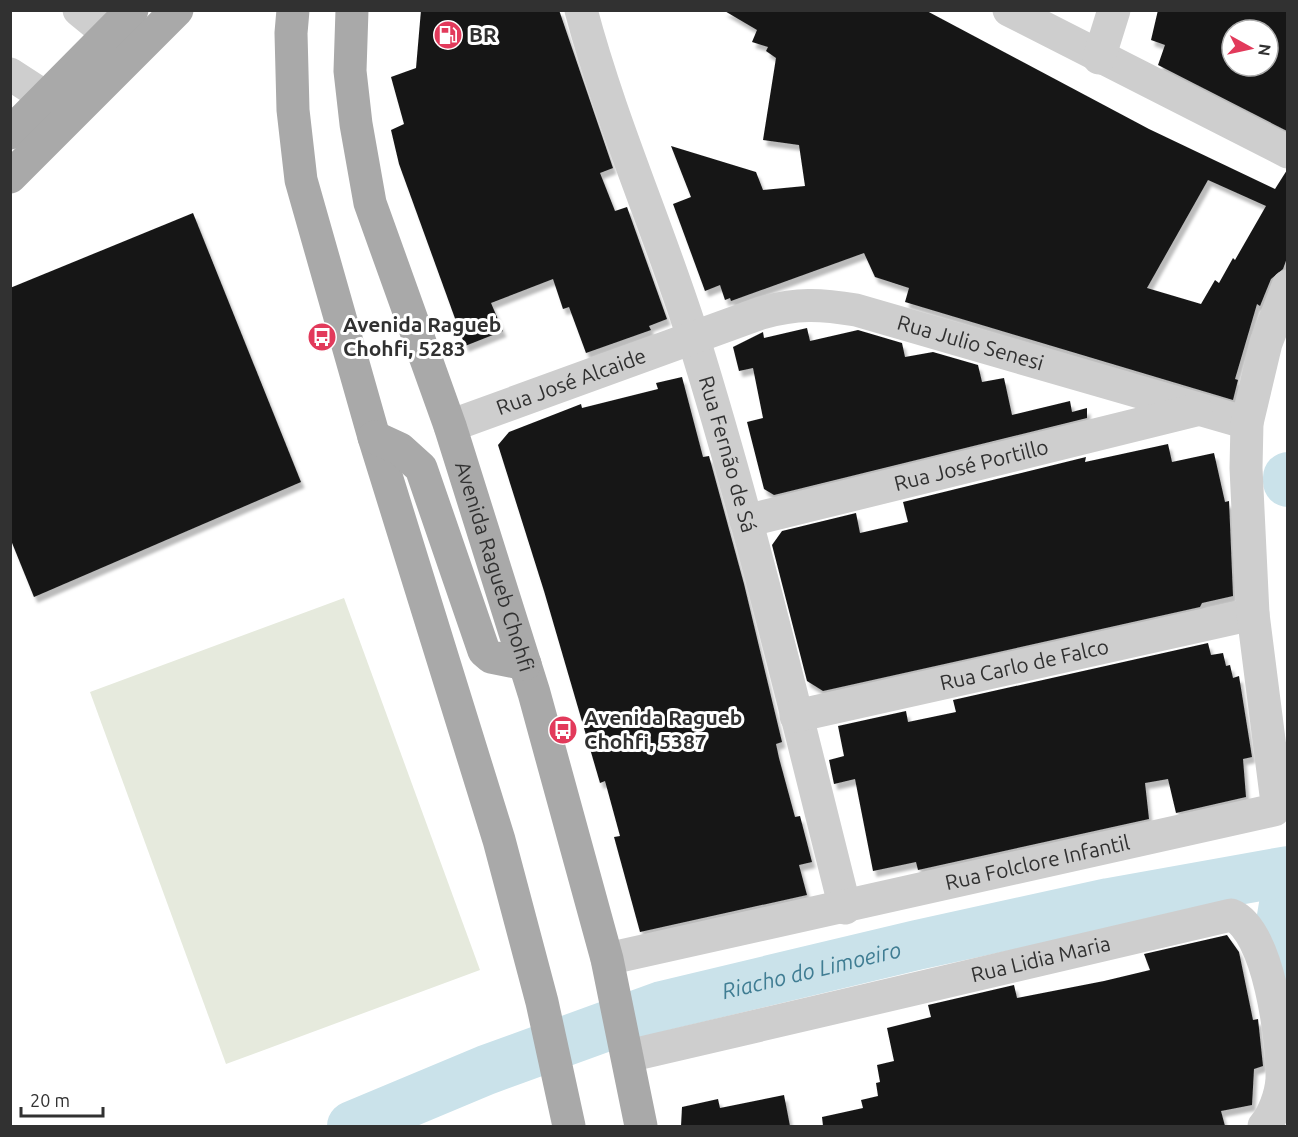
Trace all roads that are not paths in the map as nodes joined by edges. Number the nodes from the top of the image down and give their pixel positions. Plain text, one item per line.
1 (177, 10) edge
2 (294, 10) edge
3 (352, 10) edge
4 (581, 10) edge
5 (1009, 10) edge
6 (1114, 10) edge
7 (80, 11) edge
8 (125, 30) edge
9 (1099, 58) junction
10 (10, 74) edge
11 (46, 98) junction
12 (10, 133) edge
13 (1287, 152) edge
14 (10, 177) edge
15 (1287, 286) edge
16 (693, 339) junction
17 (1197, 410) junction
18 (1247, 423) junction
19 (450, 426) junction
20 (374, 437) junction
21 (746, 521) junction
22 (1253, 614) junction
23 (525, 664) junction
24 (796, 716) junction
25 (845, 908) junction
26 (609, 971) junction
27 (627, 1049) junction
28 (567, 1119) edge
29 (641, 1126) edge
30 (1264, 1126) edge

1 - 8 main road
2 - 20 main road
3 - 19 main road, Avenida Ragueb Chohfi
4 - 16 street, Rua Fernão de Sá
5 - 9 street
6 - 9 street
7 - 8 street
8 - 11 main road
8 - 14 main road
9 - 13 street
10 - 11 street
11 - 12 main road
15 - 18 street, Rua Folclore Infantil
16 - 17 street, Rua Julio Senesi
16 - 19 street, Rua José Alcaide
16 - 21 street, Rua Fernão de Sá
17 - 18 street, Rua Julio Senesi
17 - 21 street, Rua José Portillo
18 - 22 street, Rua Folclore Infantil
19 - 23 main road, Avenida Ragueb Chohfi
20 - 23 main road
20 - 28 main road
21 - 24 street, Rua Fernão de Sá
22 - 24 street, Rua Carlo de Falco
22 - 25 street, Rua Folclore Infantil
23 - 26 main road, Avenida Ragueb Chohfi
24 - 25 street, Rua Fernão de Sá
25 - 26 street, Rua Folclore Infantil
26 - 27 main road, Avenida Ragueb Chohfi
27 - 29 main road, Avenida Ragueb Chohfi
27 - 30 street, Rua Lidia Maria

